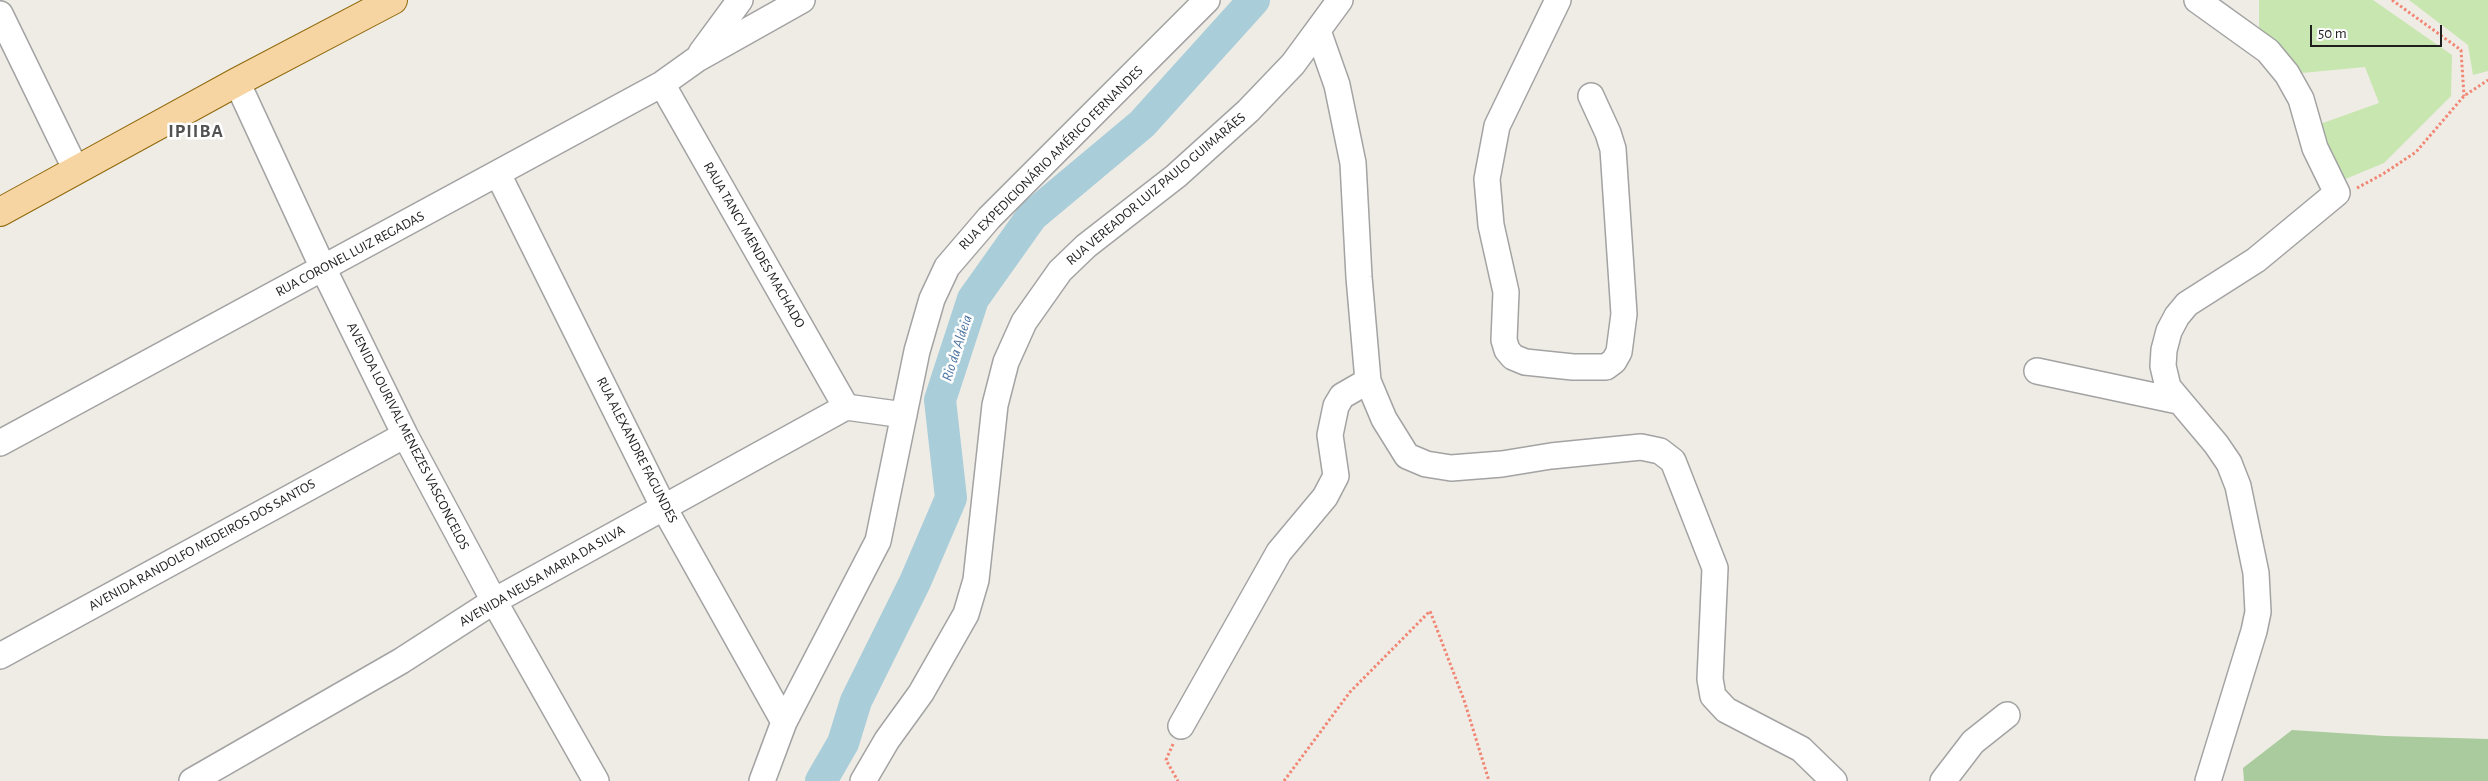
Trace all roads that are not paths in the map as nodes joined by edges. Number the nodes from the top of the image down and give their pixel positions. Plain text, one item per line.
1 (392, 0) edge
2 (740, 0) edge
3 (1207, 0) edge
4 (1340, 0) edge
5 (1558, 0) edge
6 (2197, 0) edge
7 (793, 2) edge
8 (0, 14) edge
9 (1318, 31) junction
10 (697, 59) junction
11 (237, 82) junction
12 (662, 84) junction
13 (1591, 96) dead end
14 (76, 170) junction
15 (498, 174) junction
16 (0, 212) edge
17 (323, 268) junction
18 (2037, 371) dead end
19 (1368, 381) junction
20 (2178, 401) junction
21 (846, 407) junction
22 (904, 415) junction
23 (405, 435) junction
24 (0, 444) edge
25 (663, 506) junction
26 (494, 601) junction
27 (0, 656) edge
28 (2007, 715) dead end
29 (784, 722) junction
30 (1181, 726) road end
31 (587, 778) edge
32 (192, 781) edge
33 (762, 781) edge
34 (863, 781) edge
35 (1834, 781) edge
36 (1943, 781) edge
37 (2208, 781) edge

1 - 11 main road
2 - 10 street, RUA CORONEL LUIZ REGADAS
3 - 22 street, RUA EXPEDICIONÁRIO AMÉRICO FERNANDES
4 - 9 street, RUA VEREADOR LUIZ PAULO GUIMARÃES
5 - 13 street
6 - 20 street
7 - 10 street, RUA CORONEL LUIZ REGADAS
8 - 14 street
9 - 19 street
9 - 34 street, RUA VEREADOR LUIZ PAULO GUIMARÃES
10 - 12 street, RUA CORONEL LUIZ REGADAS
11 - 14 main road
11 - 17 street, AVENIDA LOURIVAL MENEZES VASCONCELOS
12 - 15 street, RUA CORONEL LUIZ REGADAS
12 - 21 street, RAUA TANCY MENDES MACHADO
14 - 16 main road
15 - 17 street, RUA CORONEL LUIZ REGADAS
15 - 25 street, RUA ALEXANDRE FAGUNDES
17 - 23 street, AVENIDA LOURIVAL MENEZES VASCONCELOS
17 - 24 street, RUA CORONEL LUIZ REGADAS
18 - 20 street
19 - 30 street
19 - 35 street
20 - 37 street
21 - 22 street
21 - 25 street, AVENIDA NEUSA MARIA DA SILVA
22 - 29 street, RUA EXPEDICIONÁRIO AMÉRICO FERNANDES
23 - 26 street, AVENIDA LOURIVAL MENEZES VASCONCELOS
23 - 27 street, AVENIDA RANDOLFO MEDEIROS DOS SANTOS
25 - 26 street, AVENIDA NEUSA MARIA DA SILVA
25 - 29 street, RUA ALEXANDRE FAGUNDES
26 - 31 street, AVENIDA LOURIVAL MENEZES VASCONCELOS
26 - 32 street, AVENIDA NEUSA MARIA DA SILVA
28 - 36 street
29 - 33 street, RUA EXPEDICIONÁRIO AMÉRICO FERNANDES

